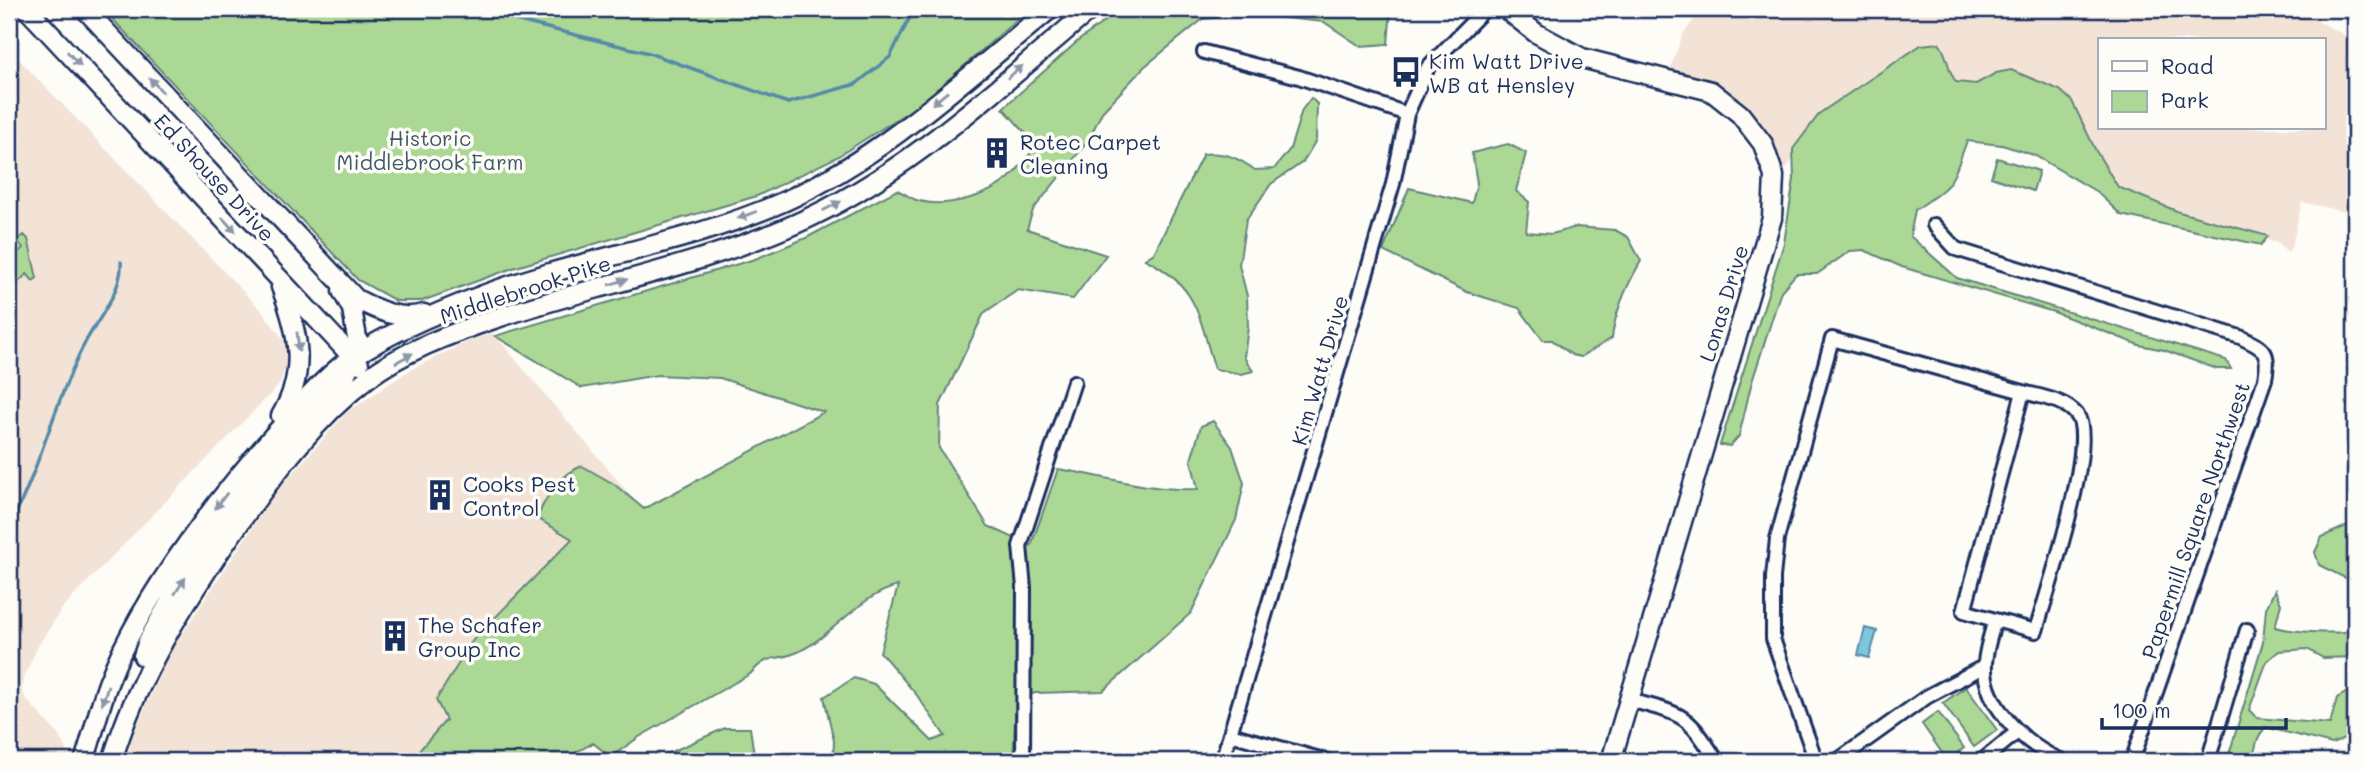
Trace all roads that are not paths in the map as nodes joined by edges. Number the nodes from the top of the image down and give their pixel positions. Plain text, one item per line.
1 (27, 9) edge
2 (85, 9) edge
3 (1050, 9) edge
4 (1091, 9) edge
5 (1485, 9) edge
6 (1506, 9) edge
7 (1204, 52) dead end
8 (1407, 114) junction
9 (1934, 225) dead end
10 (278, 277) junction
11 (335, 279) junction
12 (480, 296) junction
13 (352, 357) junction
14 (370, 376) junction
15 (1074, 382) dead end
16 (2023, 392) junction
17 (263, 447) junction
18 (1995, 620) junction
19 (2247, 630) dead end
20 (1985, 666) junction
21 (1629, 701) junction
22 (125, 716) junction
23 (2016, 733) junction
24 (1230, 734) junction
25 (84, 761) edge
26 (111, 761) edge
27 (1023, 761) edge
28 (1222, 761) edge
29 (1326, 761) edge
30 (1611, 761) edge
31 (1717, 761) edge
32 (1816, 761) edge
33 (1837, 761) edge
34 (1982, 761) edge
35 (2063, 761) edge
36 (2132, 761) edge
37 (2208, 761) edge

1 -> 10 main road, Ed Shouse Drive
11 -> 2 main road, Ed Shouse Drive
3 -> 12 main road, Middlebrook Pike
14 -> 4 main road, Middlebrook Pike
5 - 8 street, Kim Watt Drive
6 - 21 main road, Lonas Drive
7 - 8 street
8 - 24 street, Kim Watt Drive
9 - 36 street, Papermill Square Northwest
10 - 13 main road, Ed Shouse Drive
10 -> 17 main road
11 - 12 main road
11 - 13 main road
12 - 13 main road, Middlebrook Pike
13 - 14 main road, Ed Shouse Drive
13 - 17 main road, Middlebrook Pike
22 -> 13 main road
14 - 22 main road, Middlebrook Pike
15 - 27 street
16 - 18 street
16 - 18 street
16 - 32 street
17 -> 25 main road, Middlebrook Pike
18 - 20 street
19 - 37 street
20 - 23 street
20 - 33 street
21 - 30 main road, Lonas Drive
21 - 31 street
22 - 26 main road, Middlebrook Pike
23 - 34 street
23 - 35 street
24 - 28 street, Kim Watt Drive
24 - 29 street

